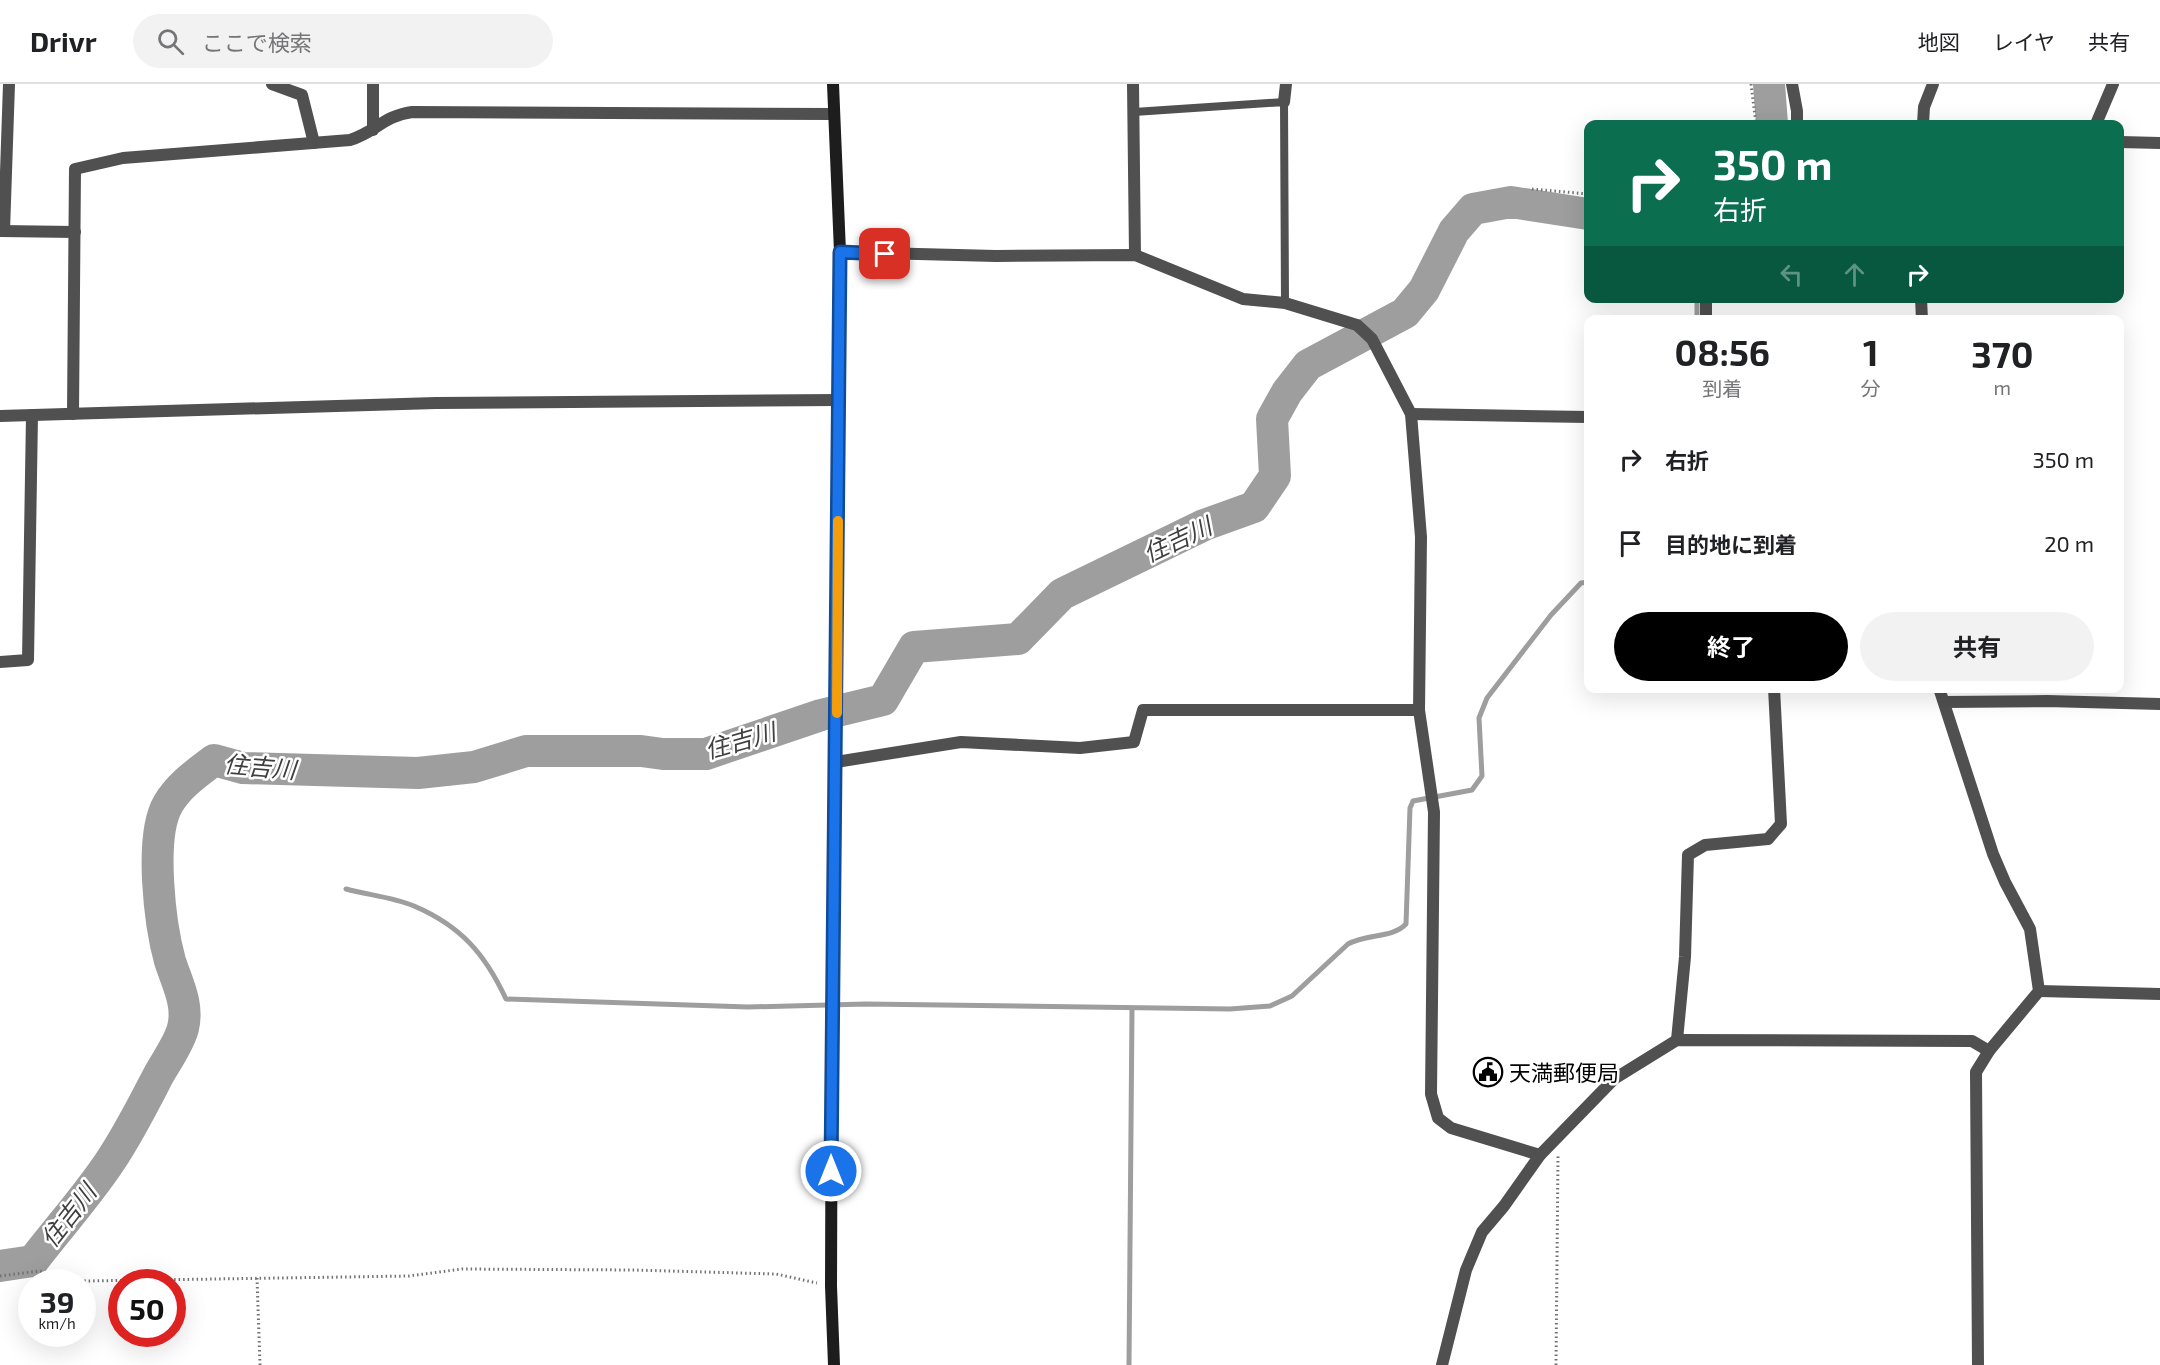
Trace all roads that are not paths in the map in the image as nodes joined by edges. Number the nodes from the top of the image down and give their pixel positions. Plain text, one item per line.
1 (9, 84) edge
2 (272, 84) edge
3 (373, 84) edge
4 (833, 84) edge
5 (1133, 84) edge
6 (1286, 84) edge
7 (1792, 84) edge
8 (1933, 84) edge
9 (2114, 84) edge
10 (1284, 102) junction
11 (1134, 112) junction
12 (4, 113) edge
13 (833, 114) junction
14 (1797, 120) edge
15 (1923, 120) edge
16 (2098, 120) edge
17 (373, 130) junction
18 (2124, 142) edge
19 (314, 143) junction
20 (2160, 143) edge
21 (2, 231) edge
22 (75, 232) junction
23 (840, 252) junction
24 (1136, 255) junction
25 (1285, 303) junction
26 (838, 400) junction
27 (74, 414) junction
28 (1411, 414) junction
29 (0, 416) edge
30 (32, 416) junction
31 (1584, 417) edge
32 (0, 662) edge
33 (1774, 693) edge
34 (1941, 693) edge
35 (1945, 702) junction
36 (2160, 704) edge
37 (1419, 710) junction
38 (836, 762) junction
39 (2039, 991) junction
40 (2160, 994) edge
41 (1677, 1040) junction
42 (1989, 1051) junction
43 (1540, 1155) junction
44 (834, 1365) edge
45 (1442, 1365) edge
46 (1978, 1365) edge

1 - 12 street
2 - 19 street
3 - 17 street
4 - 13 main road
5 - 11 street
6 - 10 street
7 - 14 street
8 - 15 street
9 - 16 street
10 - 11 lane
10 - 25 lane
11 - 24 street
12 - 21 street
13 - 17 street
13 - 23 main road
17 - 19 street
18 - 20 street
19 - 22 street
21 - 22 street
22 - 27 street
23 - 24 street
23 - 26 main road
24 - 25 street
25 - 28 street
26 - 27 street
26 - 38 main road
27 - 30 street
28 - 31 street
28 - 37 street
29 - 30 street
30 - 32 street
33 - 41 street
34 - 35 street
35 - 36 street
35 - 39 street
37 - 38 street
37 - 43 street
38 - 44 main road
39 - 40 street
39 - 42 street
41 - 42 street
41 - 43 street
42 - 46 street
43 - 45 street

